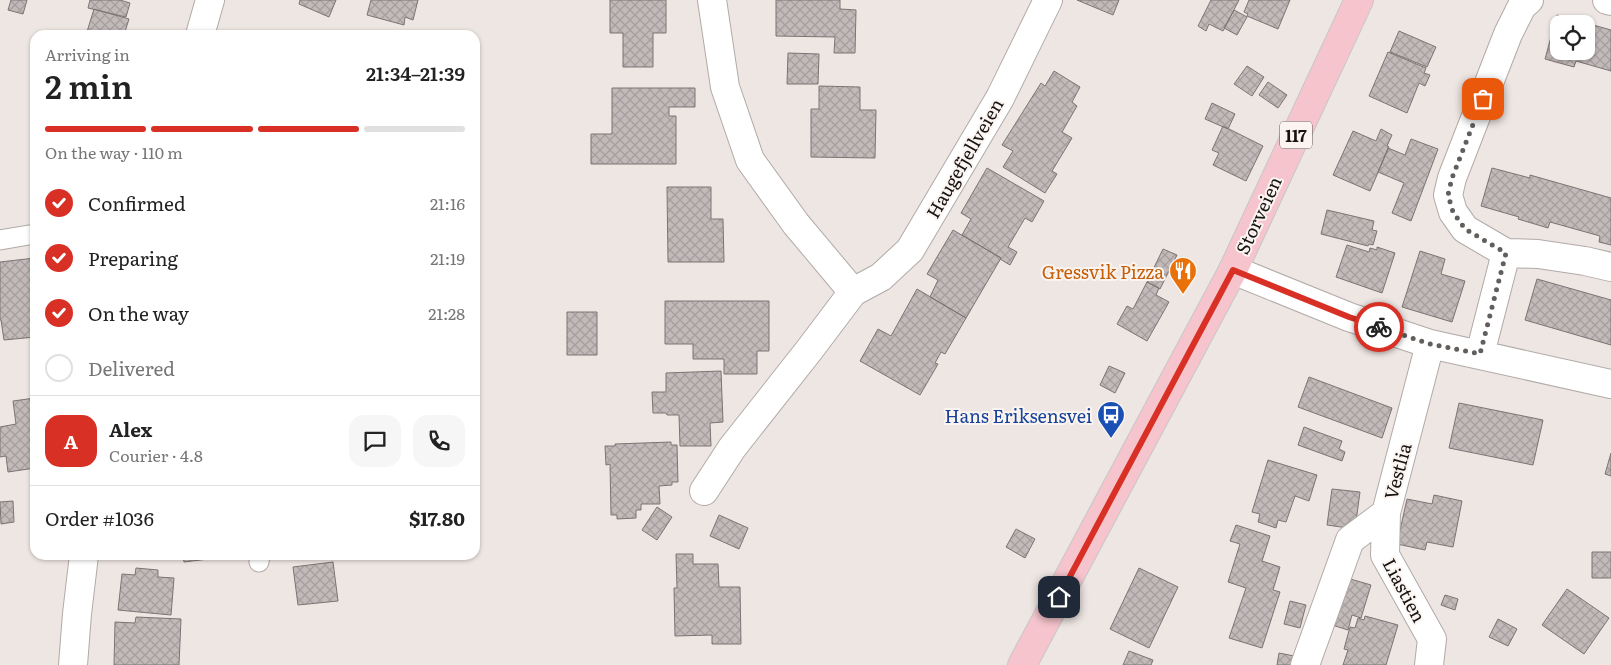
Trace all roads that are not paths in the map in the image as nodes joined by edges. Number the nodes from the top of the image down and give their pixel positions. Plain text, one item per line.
1 (210, 0) edge
2 (712, 0) edge
3 (1048, 0) edge
4 (1359, 0) edge
5 (1528, 0) edge
6 (1607, 0) edge
7 (1611, 1) edge
8 (201, 30) edge
9 (30, 235) edge
10 (0, 240) edge
11 (1506, 253) junction
12 (1611, 266) edge
13 (1233, 270) junction
14 (852, 292) junction
15 (1430, 344) junction
16 (1480, 354) junction
17 (1611, 384) edge
18 (704, 491) dead end
19 (1386, 513) junction
20 (83, 560) edge
21 (73, 665) edge
22 (1022, 665) edge
23 (1305, 665) edge
24 (1429, 665) edge

1 - 8 street
2 - 14 street
3 - 14 street, Haugefjellveien
4 - 13 main road, Storveien / 117
5 - 11 street
6 - 7 street
9 - 10 lane
11 - 12 street
11 - 16 street
13 - 15 street
13 - 22 main road, Storveien / 117
14 - 18 street, Haugefjellveien
15 - 16 street
15 - 19 street, Vestlia
16 - 17 street
19 - 23 street, Vestlia
19 - 24 street, Liastien
20 - 21 street

